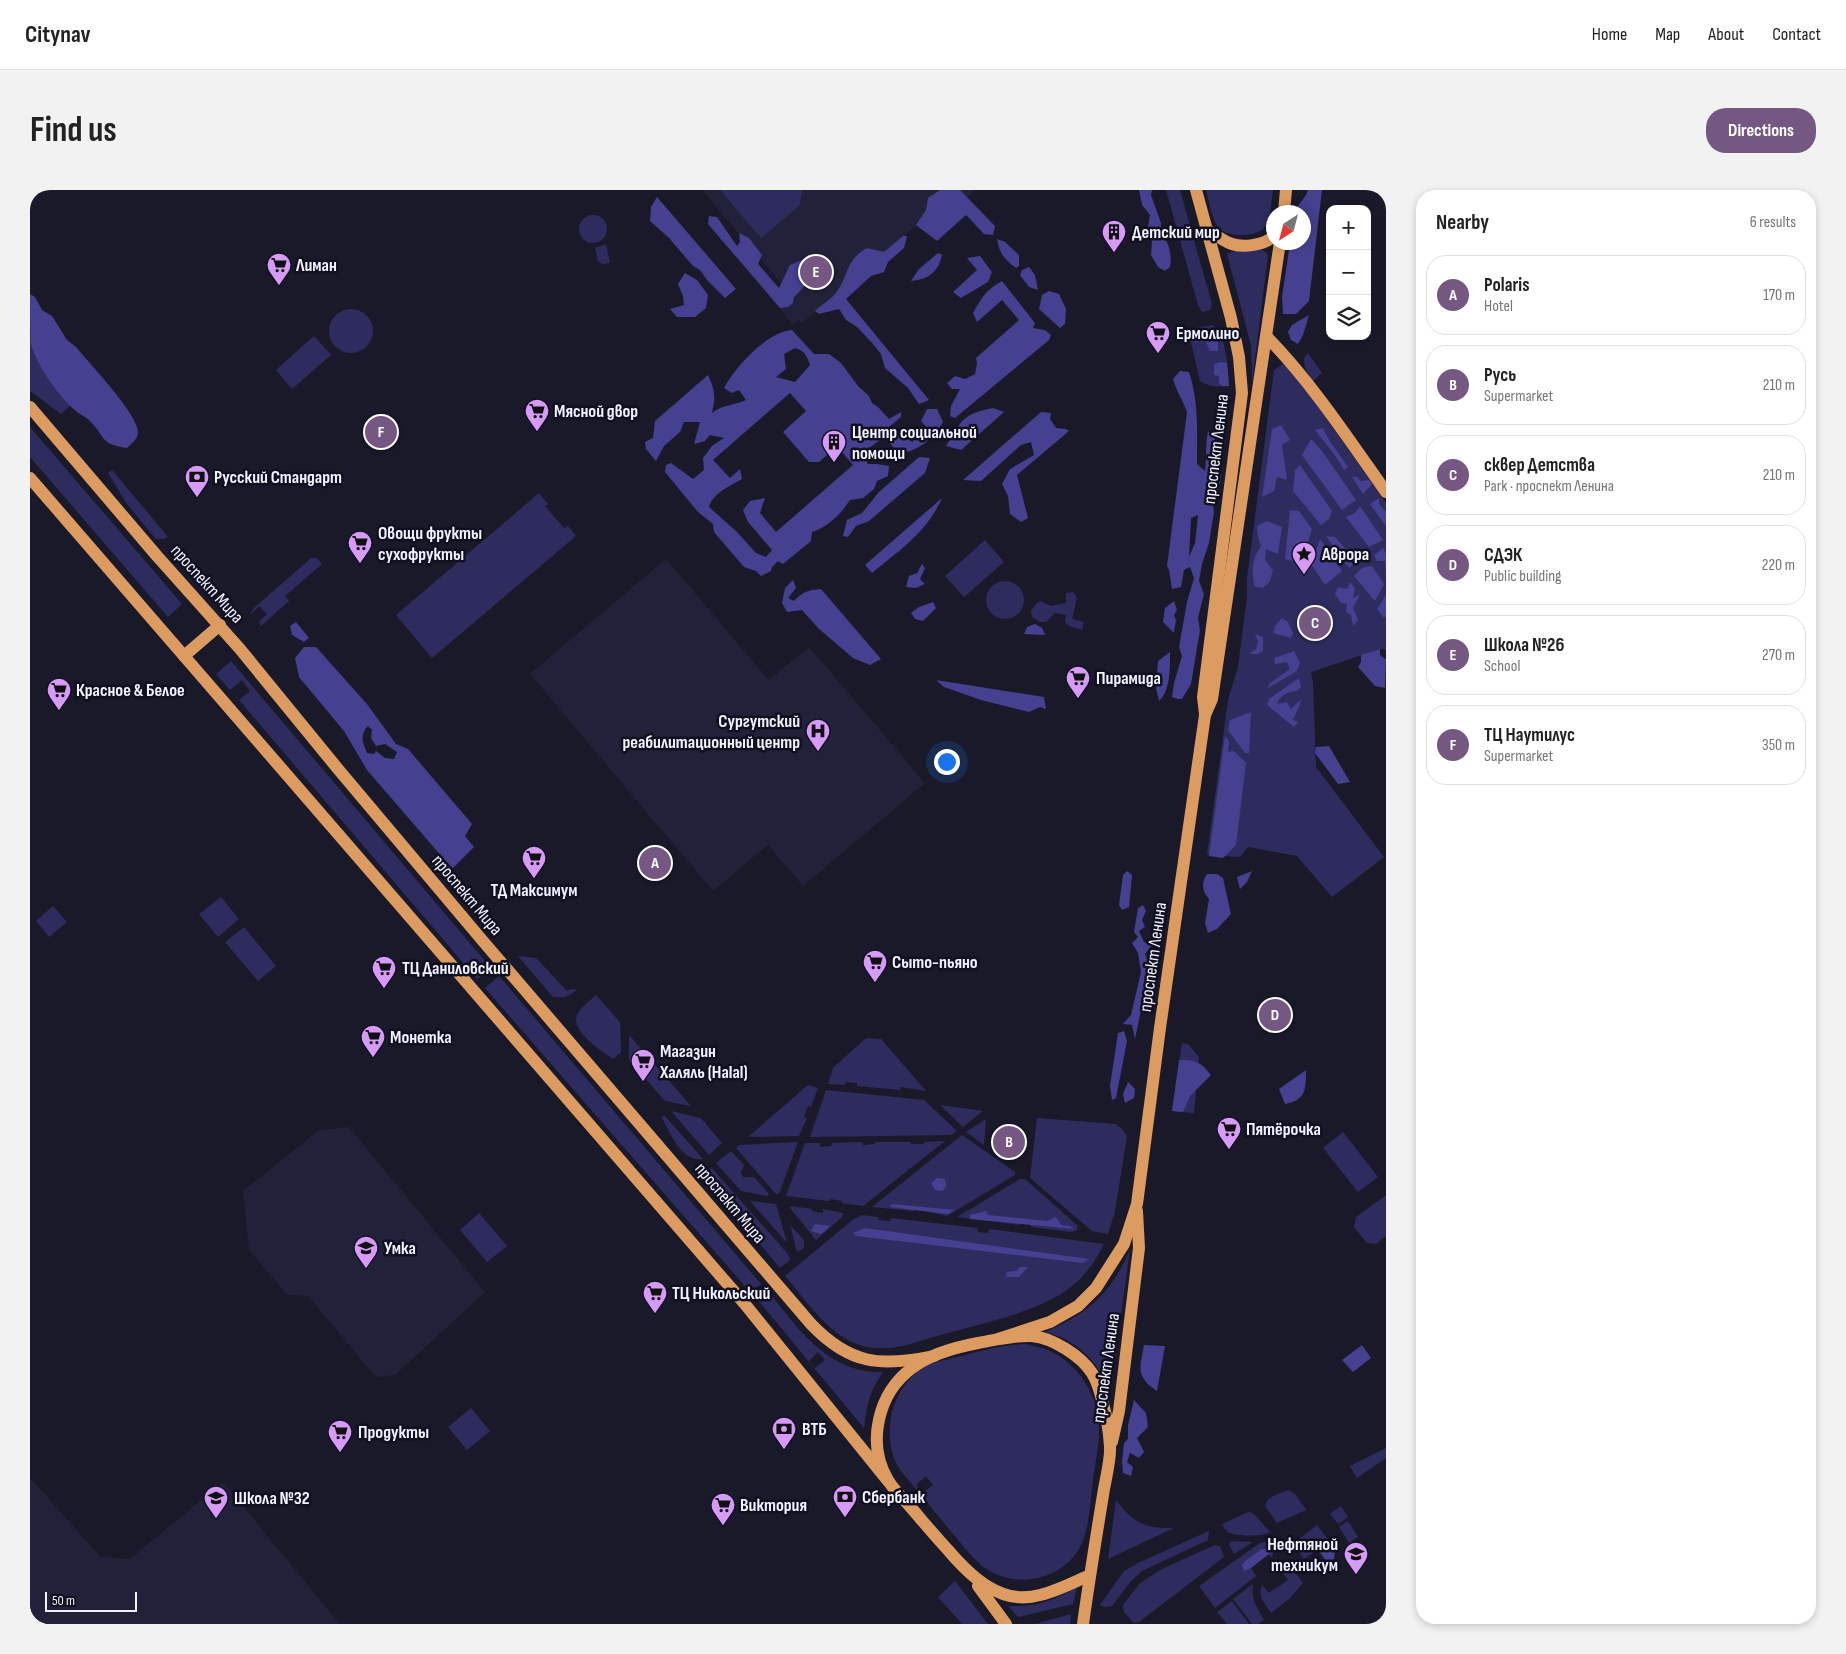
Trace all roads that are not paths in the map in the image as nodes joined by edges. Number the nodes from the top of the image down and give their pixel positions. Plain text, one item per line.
1 (1196, 190) edge
2 (1286, 190) edge
3 (1285, 205) edge
4 (1207, 230) junction
5 (1266, 241) edge
6 (1279, 250) edge
7 (1266, 336) junction
8 (30, 407) edge
9 (30, 478) edge
10 (1386, 492) edge
11 (220, 625) junction
12 (184, 656) junction
13 (1205, 716) junction
14 (1137, 1204) junction
15 (998, 1339) junction
16 (934, 1356) junction
17 (1111, 1448) junction
18 (888, 1481) junction
19 (966, 1572) junction
20 (1090, 1574) junction
21 (1006, 1624) edge
22 (1084, 1624) edge

1 - 4 main road, проспект Ленина
2 - 3 main road
4 - 5 main road
4 - 13 main road, проспект Ленина
6 - 7 main road, проспект Ленина
7 - 10 main road
7 - 13 main road, проспект Ленина
8 - 11 main road, проспект Мира
9 - 12 main road
11 - 12 main road
11 - 16 main road, проспект Мира
12 - 18 main road
13 - 14 main road, проспект Ленина
14 - 15 main road, проспект Ленина
14 - 17 main road, проспект Ленина
15 - 16 main road
15 - 17 main road
16 - 18 main road
17 - 20 main road, проспект Ленина
18 - 19 main road
19 - 20 main road
19 - 21 main road
20 - 22 main road

